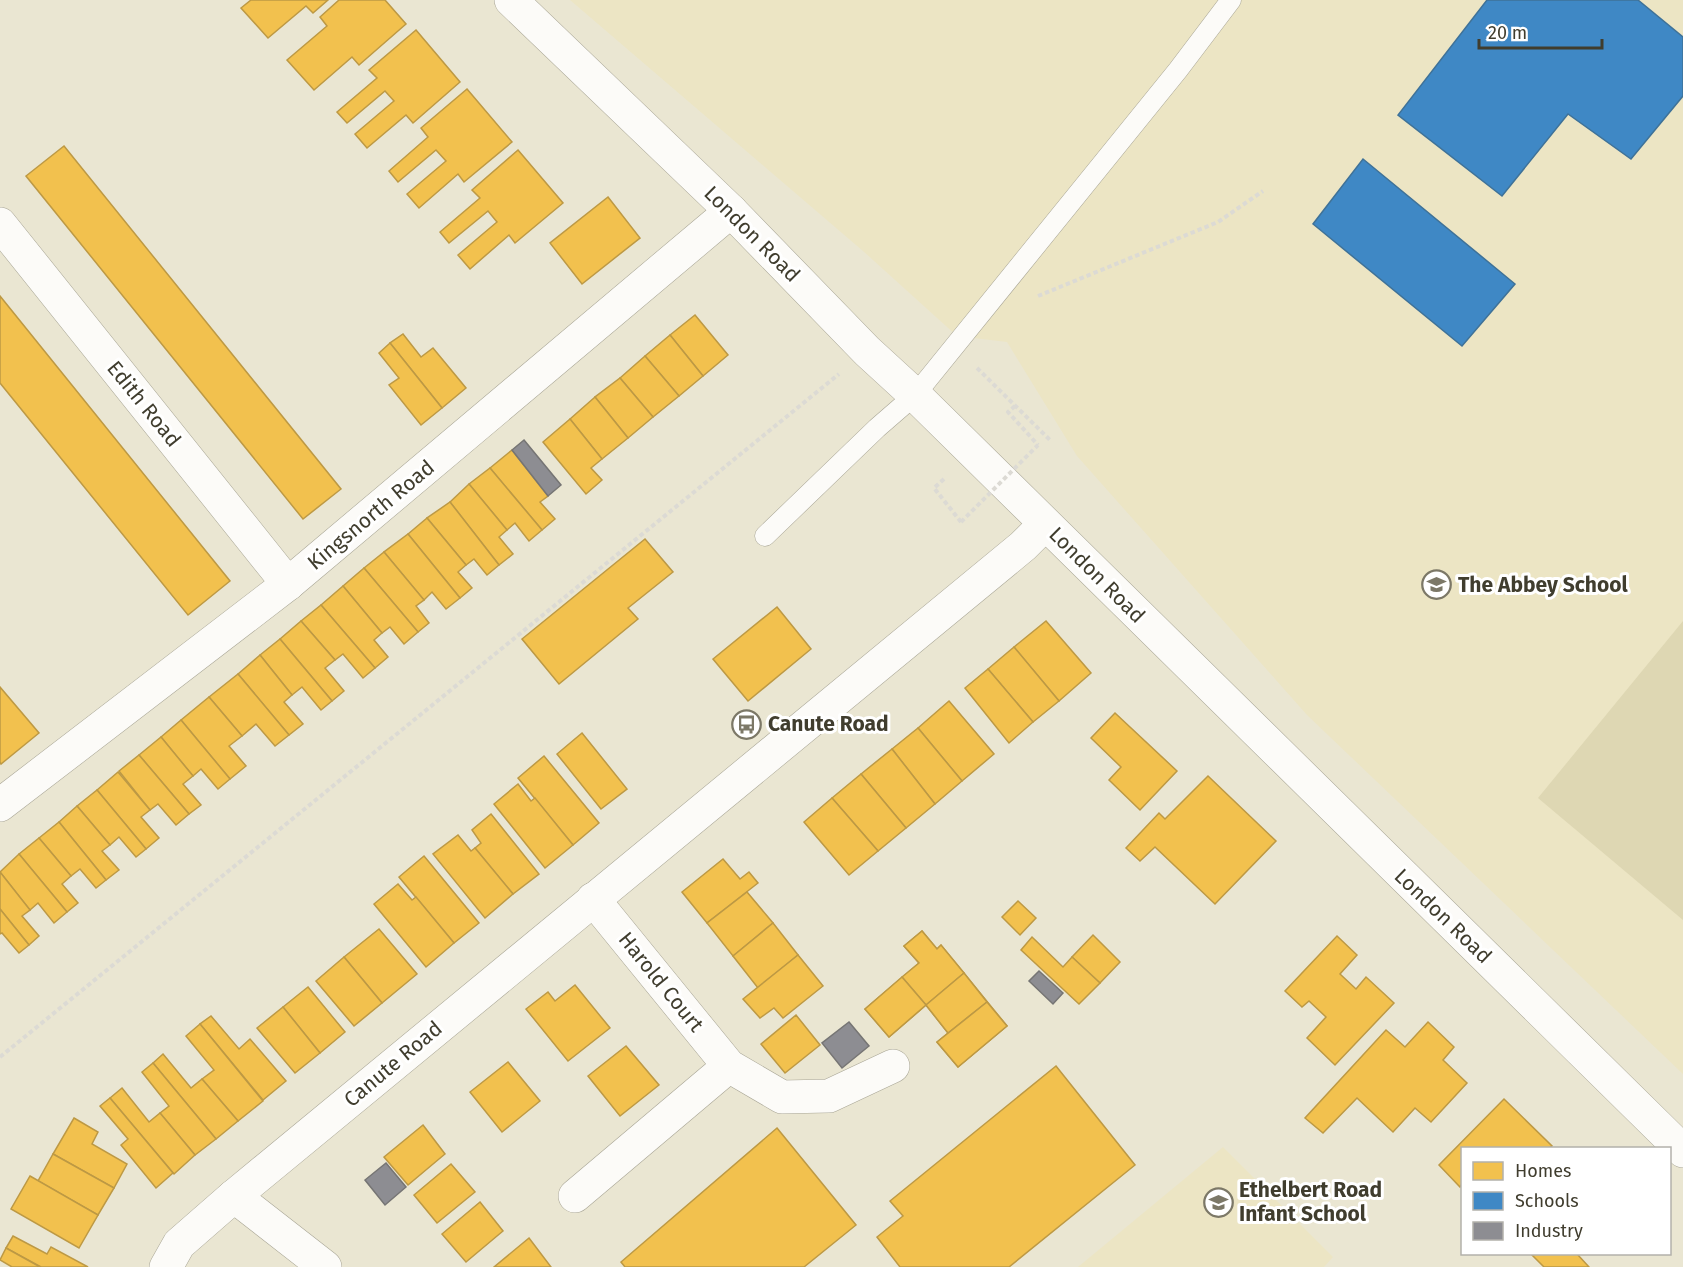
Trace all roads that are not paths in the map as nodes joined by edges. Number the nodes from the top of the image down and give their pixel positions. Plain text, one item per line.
1 (511, 0) edge
2 (1231, 0) edge
3 (731, 211) junction
4 (0, 224) edge
5 (915, 395) junction
6 (1045, 524) junction
7 (765, 536) dead end
8 (288, 584) junction
9 (0, 805) edge
10 (593, 899) junction
11 (729, 1065) junction
12 (893, 1066) dead end
13 (1683, 1151) edge
14 (234, 1196) junction
15 (576, 1196) dead end
16 (166, 1267) edge
17 (325, 1267) edge

1 - 3 street, London Road
2 - 5 lane
3 - 5 street, London Road
3 - 8 street, Kingsnorth Road
4 - 8 street, Edith Road
5 - 6 street, London Road
5 - 7 lane
6 - 10 street, Canute Road
6 - 13 street, London Road
8 - 9 street, Kingsnorth Road
10 - 11 street, Harold Court
10 - 14 street, Canute Road
11 - 12 street, Harold Court
11 - 15 street
14 - 16 street, Canute Road
14 - 17 street

